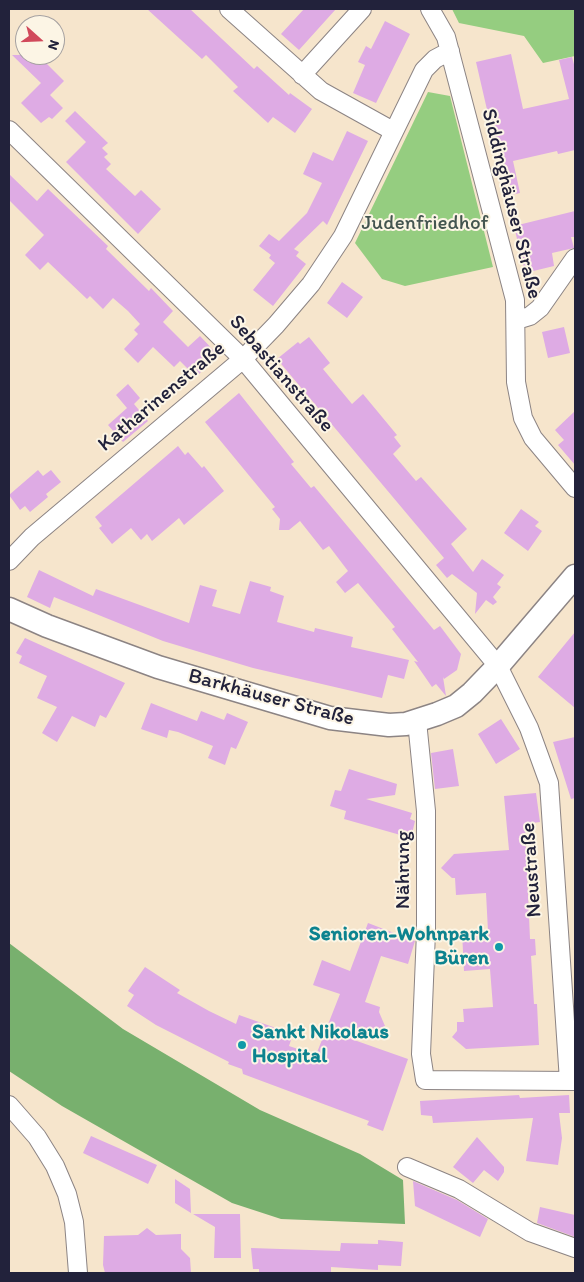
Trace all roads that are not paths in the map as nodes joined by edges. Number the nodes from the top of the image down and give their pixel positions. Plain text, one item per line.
1 (229, 9) edge
2 (362, 9) edge
3 (430, 9) edge
4 (450, 51) junction
5 (302, 76) junction
6 (9, 130) edge
7 (393, 131) junction
8 (575, 258) edge
9 (517, 320) junction
10 (243, 359) junction
11 (575, 488) edge
12 (9, 561) edge
13 (575, 576) edge
14 (9, 609) edge
15 (498, 666) junction
16 (417, 721) junction
17 (572, 1081) edge
18 (9, 1106) edge
19 (407, 1167) dead end
20 (575, 1248) edge
21 (78, 1273) edge

1 - 5 street
2 - 5 street
3 - 4 street, Siddinghäuser Straße
4 - 7 street, Katharinenstraße
4 - 9 street, Siddinghäuser Straße
5 - 7 street
6 - 10 street, Sebastianstraße
7 - 10 street, Katharinenstraße
8 - 9 street
9 - 11 street, Siddinghäuser Straße
10 - 12 street, Katharinenstraße
10 - 15 street, Sebastianstraße
13 - 15 street, Barkhäuser Straße
14 - 16 street, Barkhäuser Straße
15 - 16 street, Barkhäuser Straße
15 - 17 street, Neustraße
16 - 17 street, Nährung
18 - 21 street
19 - 20 street

